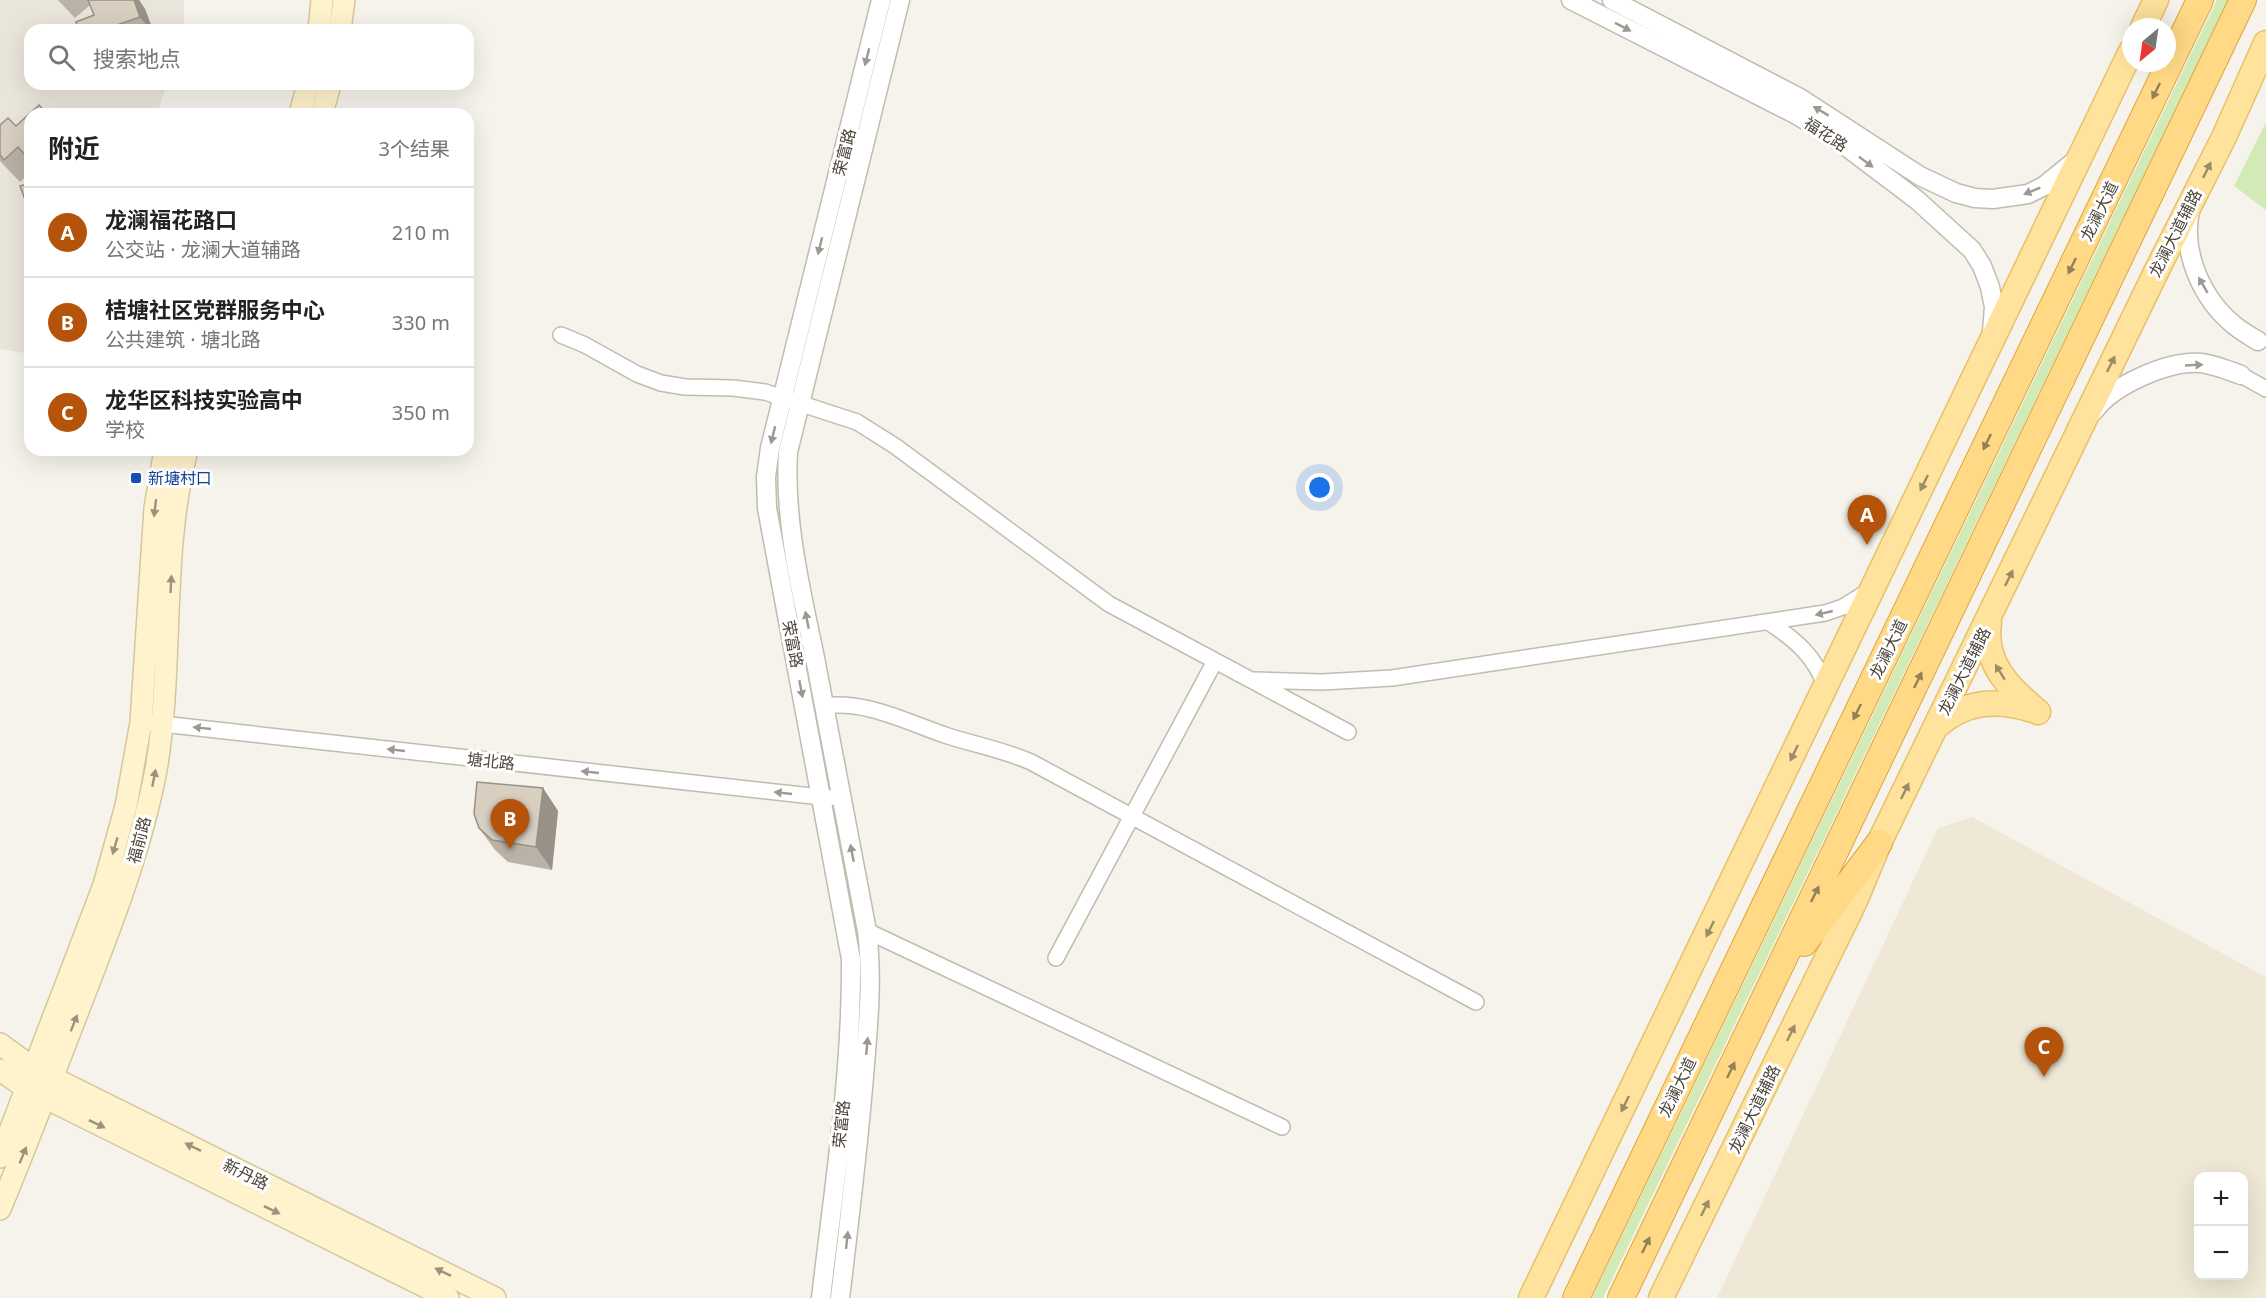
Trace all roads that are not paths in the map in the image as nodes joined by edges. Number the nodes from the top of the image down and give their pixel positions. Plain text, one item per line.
1 (322, 0) edge
2 (344, 0) edge
3 (881, 0) edge
4 (900, 0) edge
5 (1570, 0) edge
6 (1612, 0) edge
7 (2156, 0) edge
8 (2200, 0) edge
9 (2243, 0) edge
10 (2147, 18) edge
11 (320, 24) edge
12 (341, 24) edge
13 (2266, 43) edge
14 (2122, 70) edge
15 (306, 90) edge
16 (328, 90) edge
17 (302, 108) edge
18 (324, 108) edge
19 (2080, 158) junction
20 (2194, 197) junction
21 (561, 335) dead end
22 (2262, 343) edge
23 (1989, 347) junction
24 (2241, 375) joint
25 (2266, 389) edge
26 (791, 400) junction
27 (2078, 434) junction
28 (164, 456) edge
29 (186, 456) edge
30 (1874, 588) junction
31 (1989, 619) junction
32 (1768, 622) junction
33 (1215, 661) junction
34 (1250, 680) junction
35 (1826, 688) junction
36 (824, 706) junction
37 (141, 722) junction
38 (162, 724) junction
39 (1935, 728) junction
40 (1348, 732) dead end
41 (822, 797) junction
42 (842, 800) junction
43 (1132, 816) junction
44 (1879, 843) junction
45 (867, 931) junction
46 (1056, 958) dead end
47 (1771, 987) junction
48 (1476, 1002) dead end
49 (0, 1044) edge
50 (33, 1068) junction
51 (0, 1070) edge
52 (52, 1077) junction
53 (26, 1088) junction
54 (45, 1098) junction
55 (1282, 1127) dead end
56 (0, 1157) edge
57 (0, 1209) edge
58 (448, 1298) edge
59 (495, 1298) edge
60 (821, 1298) edge
61 (840, 1298) edge
62 (1531, 1298) edge
63 (1576, 1298) edge
64 (1621, 1298) edge
65 (1661, 1298) edge

1 - 11 main road
2 - 12 main road
3 -> 26 street, 荣富路
4 - 26 street, 荣富路
5 -> 23 street, 福花路
19 -> 6 street, 福花路
7 - 10 main road
8 -> 63 highway, 龙澜大道
47 -> 9 highway
20 -> 13 main road, 龙澜大道辅路
14 - 19 main road
15 - 17 main road
16 - 18 main road
19 - 23 main road
22 -> 20 street
27 -> 20 main road, 龙澜大道辅路
21 - 26 street
23 -> 30 main road
24 - 25 street
27 -> 24 street
26 - 33 street
36 -> 26 street, 荣富路
26 -> 41 street, 荣富路
31 -> 27 main road, 龙澜大道辅路
28 -> 37 main road, 福前路
38 -> 29 main road, 福前路
30 -> 32 street
30 - 35 main road
31 - 39 main road, 龙澜大道辅路
39 -> 31 main road
32 - 34 street
32 - 35 street
33 - 34 street
33 - 43 street
34 - 40 street
35 -> 62 main road
36 - 42 street, 荣富路
36 - 43 street
37 - 38 street, 塘北路
37 -> 50 main road, 福前路
41 -> 38 street, 塘北路
52 -> 38 main road, 福前路
44 -> 39 main road, 龙澜大道辅路
41 - 42 street, 塘北路
41 - 60 street, 荣富路
45 -> 42 street, 荣富路
43 - 46 street
43 - 48 street
44 - 47 highway
65 -> 44 main road, 龙澜大道辅路
45 - 55 street
61 -> 45 street, 荣富路
64 -> 47 highway
49 - 50 main road, 新丹路
50 - 52 main road, 新丹路
50 - 53 main road, 福前路
51 - 53 main road, 新丹路
52 - 54 main road, 福前路
59 -> 52 main road, 新丹路
53 - 54 main road, 新丹路
53 - 56 main road, 福前路
57 -> 54 main road, 福前路
54 -> 58 main road, 新丹路

